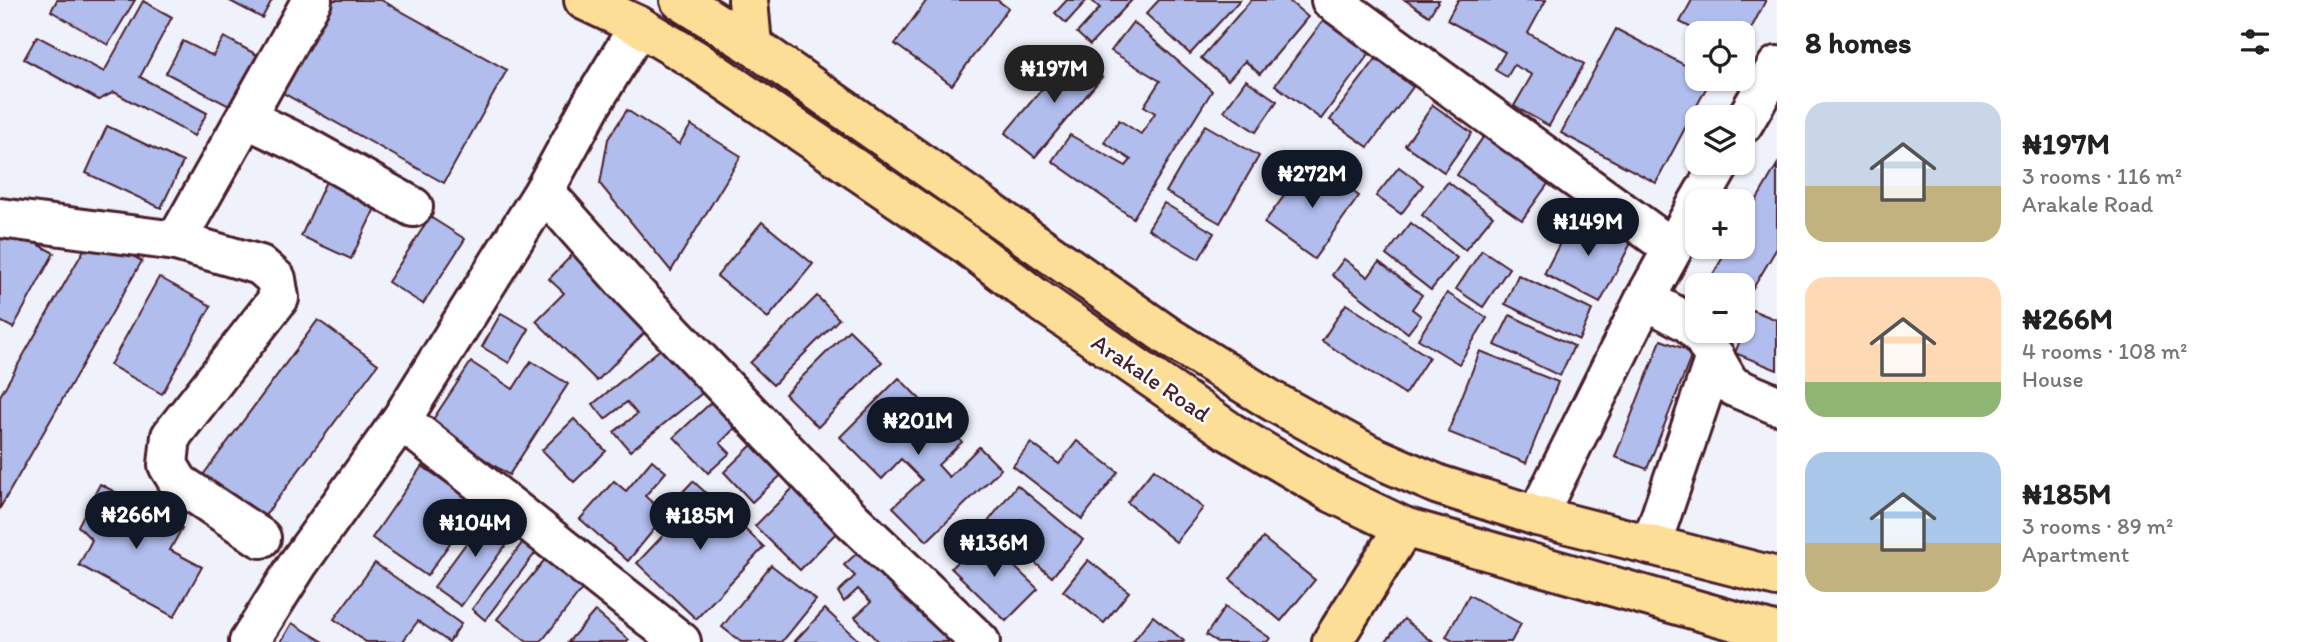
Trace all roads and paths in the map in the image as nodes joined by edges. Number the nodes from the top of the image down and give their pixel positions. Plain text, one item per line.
1 (312, 0) edge
2 (584, 0) edge
3 (680, 0) edge
4 (748, 0) edge
5 (1348, 4) edge
6 (639, 26) junction
7 (752, 44) junction
8 (1777, 66) edge
9 (1754, 105) edge
10 (246, 118) junction
11 (544, 191) junction
12 (413, 207) dead end
13 (0, 218) edge
14 (1685, 225) edge
15 (176, 241) junction
16 (1672, 248) junction
17 (1065, 263) junction
18 (1036, 298) junction
19 (1645, 299) junction
20 (1715, 357) junction
21 (1777, 405) edge
22 (401, 419) junction
23 (1537, 516) junction
24 (1404, 527) junction
25 (261, 538) dead end
26 (1651, 545) junction
27 (1777, 577) edge
28 (1777, 634) edge
29 (250, 642) edge
30 (681, 642) edge
31 (980, 642) edge
32 (1332, 642) edge

1 - 10 street
2 - 6 main road, Arakale Road
3 - 7 main road, Arakale Road
4 - 7 main road
5 - 16 street
6 - 11 street
6 - 18 main road, Arakale Road
7 - 17 main road, Arakale Road
8 - 9 street
10 - 12 street
10 - 15 street
11 - 22 street
11 - 31 street
13 - 15 street
14 - 16 street
15 - 25 street
16 - 19 street
17 - 18 main road
17 - 23 main road, Arakale Road
18 - 24 main road, Arakale Road
19 - 20 street
19 - 23 street
20 - 21 street
20 - 26 street
22 - 29 street
22 - 30 street
23 - 26 main road, Arakale Road
24 - 28 main road, Arakale Road
24 - 32 main road
26 - 27 main road, Arakale Road

